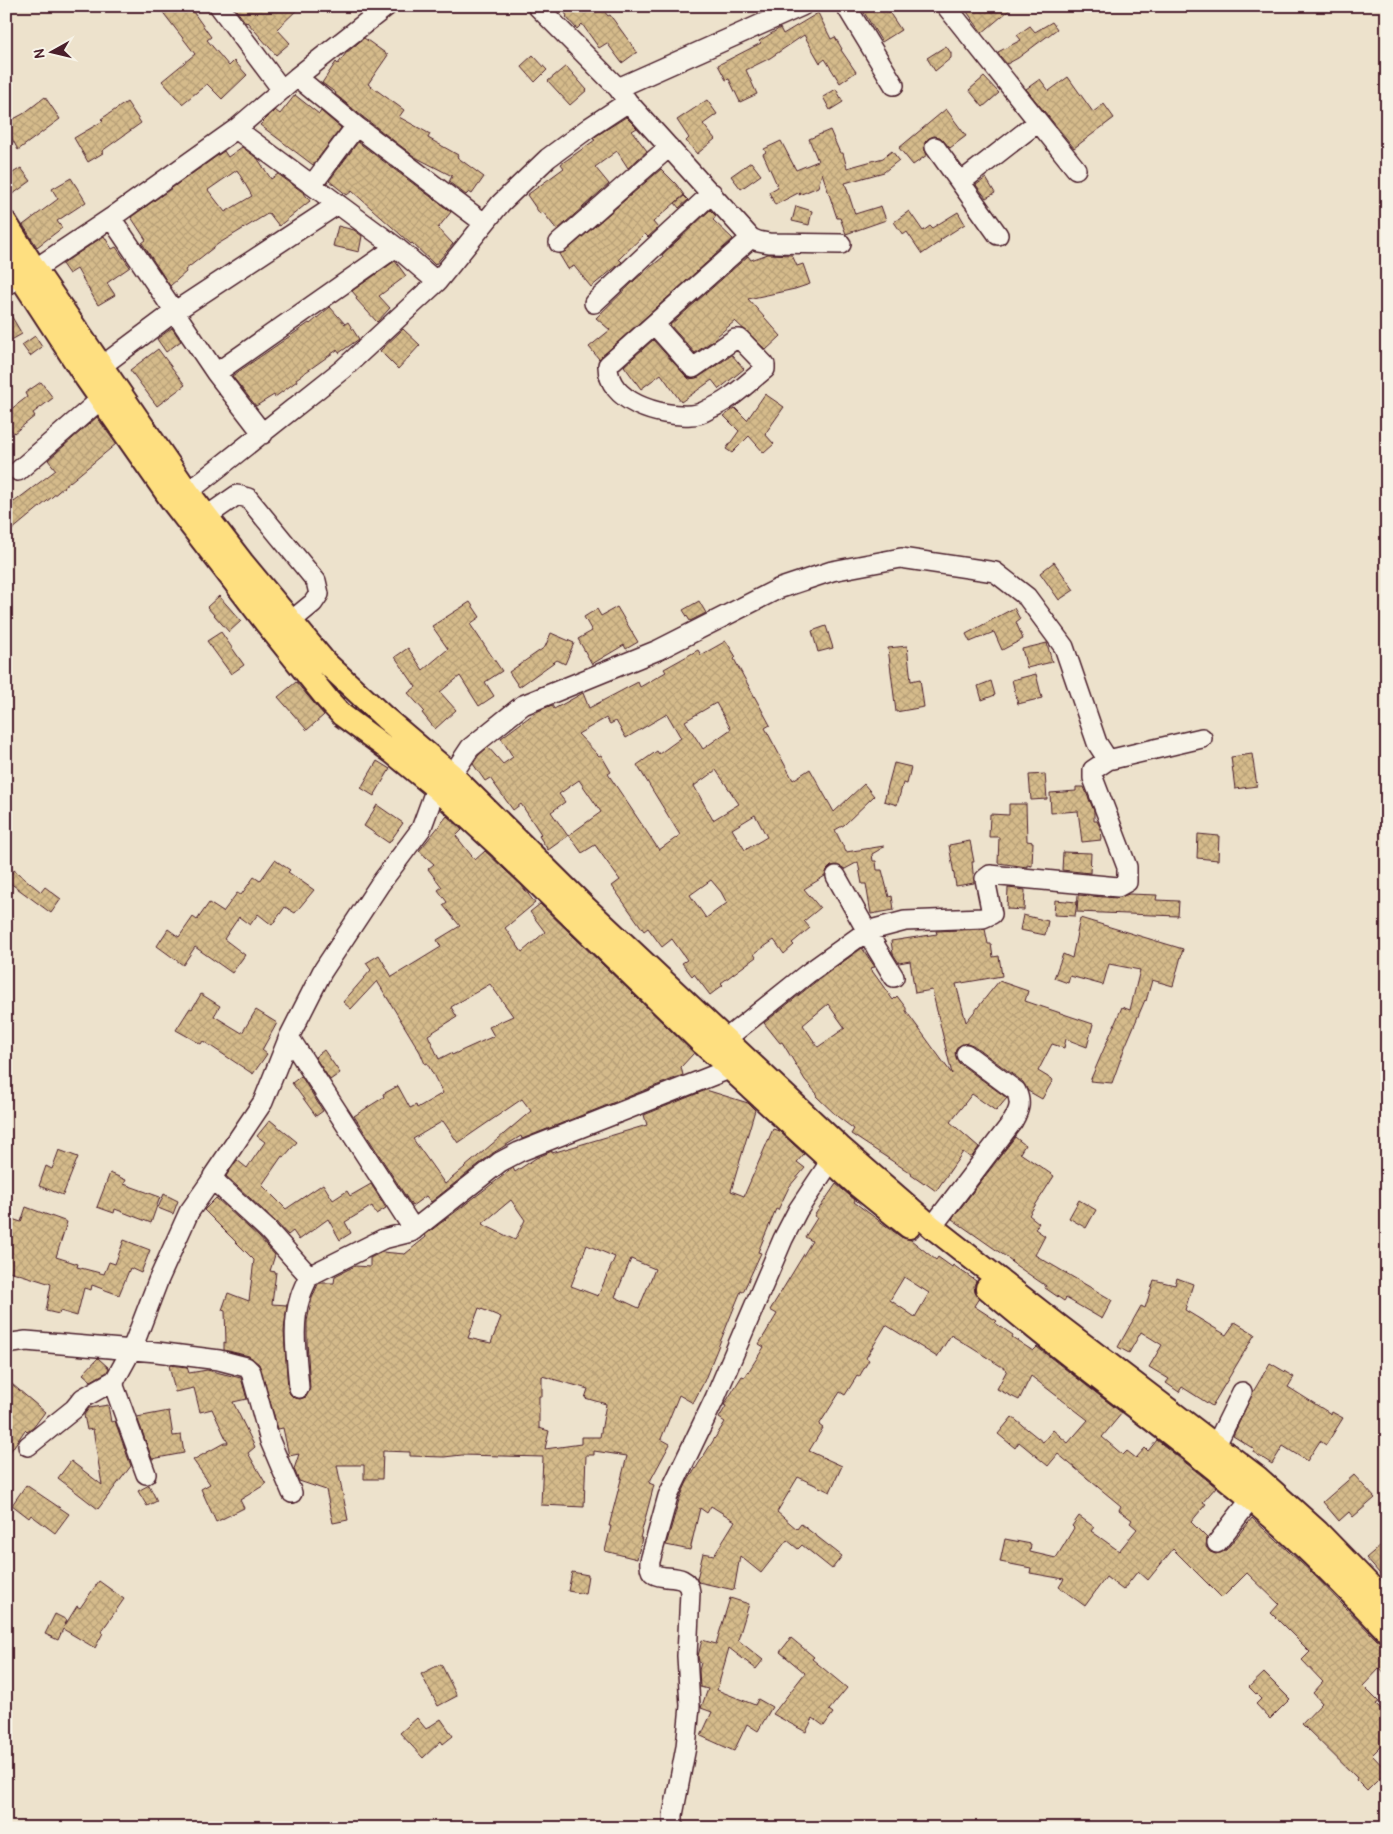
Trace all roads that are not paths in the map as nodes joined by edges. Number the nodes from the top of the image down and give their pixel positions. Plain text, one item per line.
1 (219, 6) edge
2 (387, 6) edge
3 (537, 6) edge
4 (802, 6) edge
5 (846, 6) edge
6 (946, 6) edge
7 (297, 77) junction
8 (894, 86) dead end
9 (282, 90) junction
10 (623, 95) junction
11 (1038, 122) junction
12 (356, 126) junction
13 (236, 129) junction
14 (670, 147) junction
15 (935, 147) dead end
16 (1076, 169) dead end
17 (961, 182) junction
18 (312, 185) junction
19 (712, 194) junction
20 (338, 204) junction
21 (111, 218) junction
22 (6, 223) edge
23 (484, 223) junction
24 (998, 235) dead end
25 (751, 238) junction
26 (559, 243) dead end
27 (841, 244) dead end
28 (396, 247) junction
29 (6, 256) edge
30 (20, 277) edge
31 (436, 282) junction
32 (594, 303) dead end
33 (174, 312) junction
34 (654, 324) junction
35 (94, 372) junction
36 (216, 374) junction
37 (101, 399) junction
38 (263, 434) junction
39 (18, 471) dead end
40 (188, 492) junction
41 (207, 516) junction
42 (279, 618) junction
43 (1202, 738) dead end
44 (1101, 765) junction
45 (444, 782) junction
46 (836, 876) dead end
47 (867, 932) junction
48 (894, 977) dead end
49 (288, 1037) junction
50 (727, 1038) junction
51 (966, 1054) dead end
52 (739, 1065) junction
53 (835, 1154) junction
54 (213, 1178) junction
55 (932, 1226) junction
56 (414, 1230) junction
57 (309, 1276) junction
58 (6, 1344) edge
59 (132, 1349) junction
60 (115, 1380) junction
61 (299, 1388) dead end
62 (1242, 1392) dead end
63 (1169, 1422) junction
64 (1216, 1445) junction
65 (28, 1446) dead end
66 (146, 1474) dead end
67 (292, 1493) dead end
68 (1251, 1499) junction
69 (1217, 1543) dead end
70 (1387, 1603) edge
71 (1387, 1631) edge
72 (673, 1828) edge

1 - 9 street
2 - 7 street
3 - 10 street
4 - 10 street
5 - 8 street
6 - 11 street
7 - 9 street
7 - 12 street
9 - 13 street
10 - 14 street
10 - 23 street
11 - 16 street
11 - 17 street
12 - 18 street
12 - 23 street
13 - 18 street
13 - 21 street
14 - 19 street
14 - 26 street
15 - 17 street
17 - 24 street
18 - 20 street
19 - 25 street
19 - 32 street
20 - 28 street
20 - 33 street
21 - 30 street
21 - 33 street
22 - 30 main road
23 - 31 street
25 - 27 street
25 - 34 street
28 - 31 street
28 - 36 street
29 - 30 main road
30 - 35 main road
31 - 38 street
33 - 35 street
33 - 36 street
34 - 34 street
35 - 37 main road
35 - 40 main road
36 - 38 street
37 - 39 street
37 - 42 main road
38 - 40 street
40 - 41 main road
41 - 42 main road
41 - 42 street
42 - 45 main road
42 - 45 main road
43 - 44 street
44 - 45 street
44 - 47 street
45 - 49 street
45 - 50 main road
45 - 52 main road
46 - 47 street
47 - 48 street
47 - 50 street
49 - 54 street
49 - 56 street
50 - 52 main road
51 - 55 street
52 - 53 main road
52 - 56 street
53 - 55 main road
53 - 63 main road
53 - 72 street
54 - 57 street
54 - 59 street
55 - 63 main road
56 - 57 street
57 - 61 street
58 - 59 street
59 - 60 street
59 - 67 street
60 - 65 street
60 - 66 street
62 - 64 street
63 - 64 main road
63 - 68 main road
64 - 70 main road
68 - 69 street
68 - 71 main road

